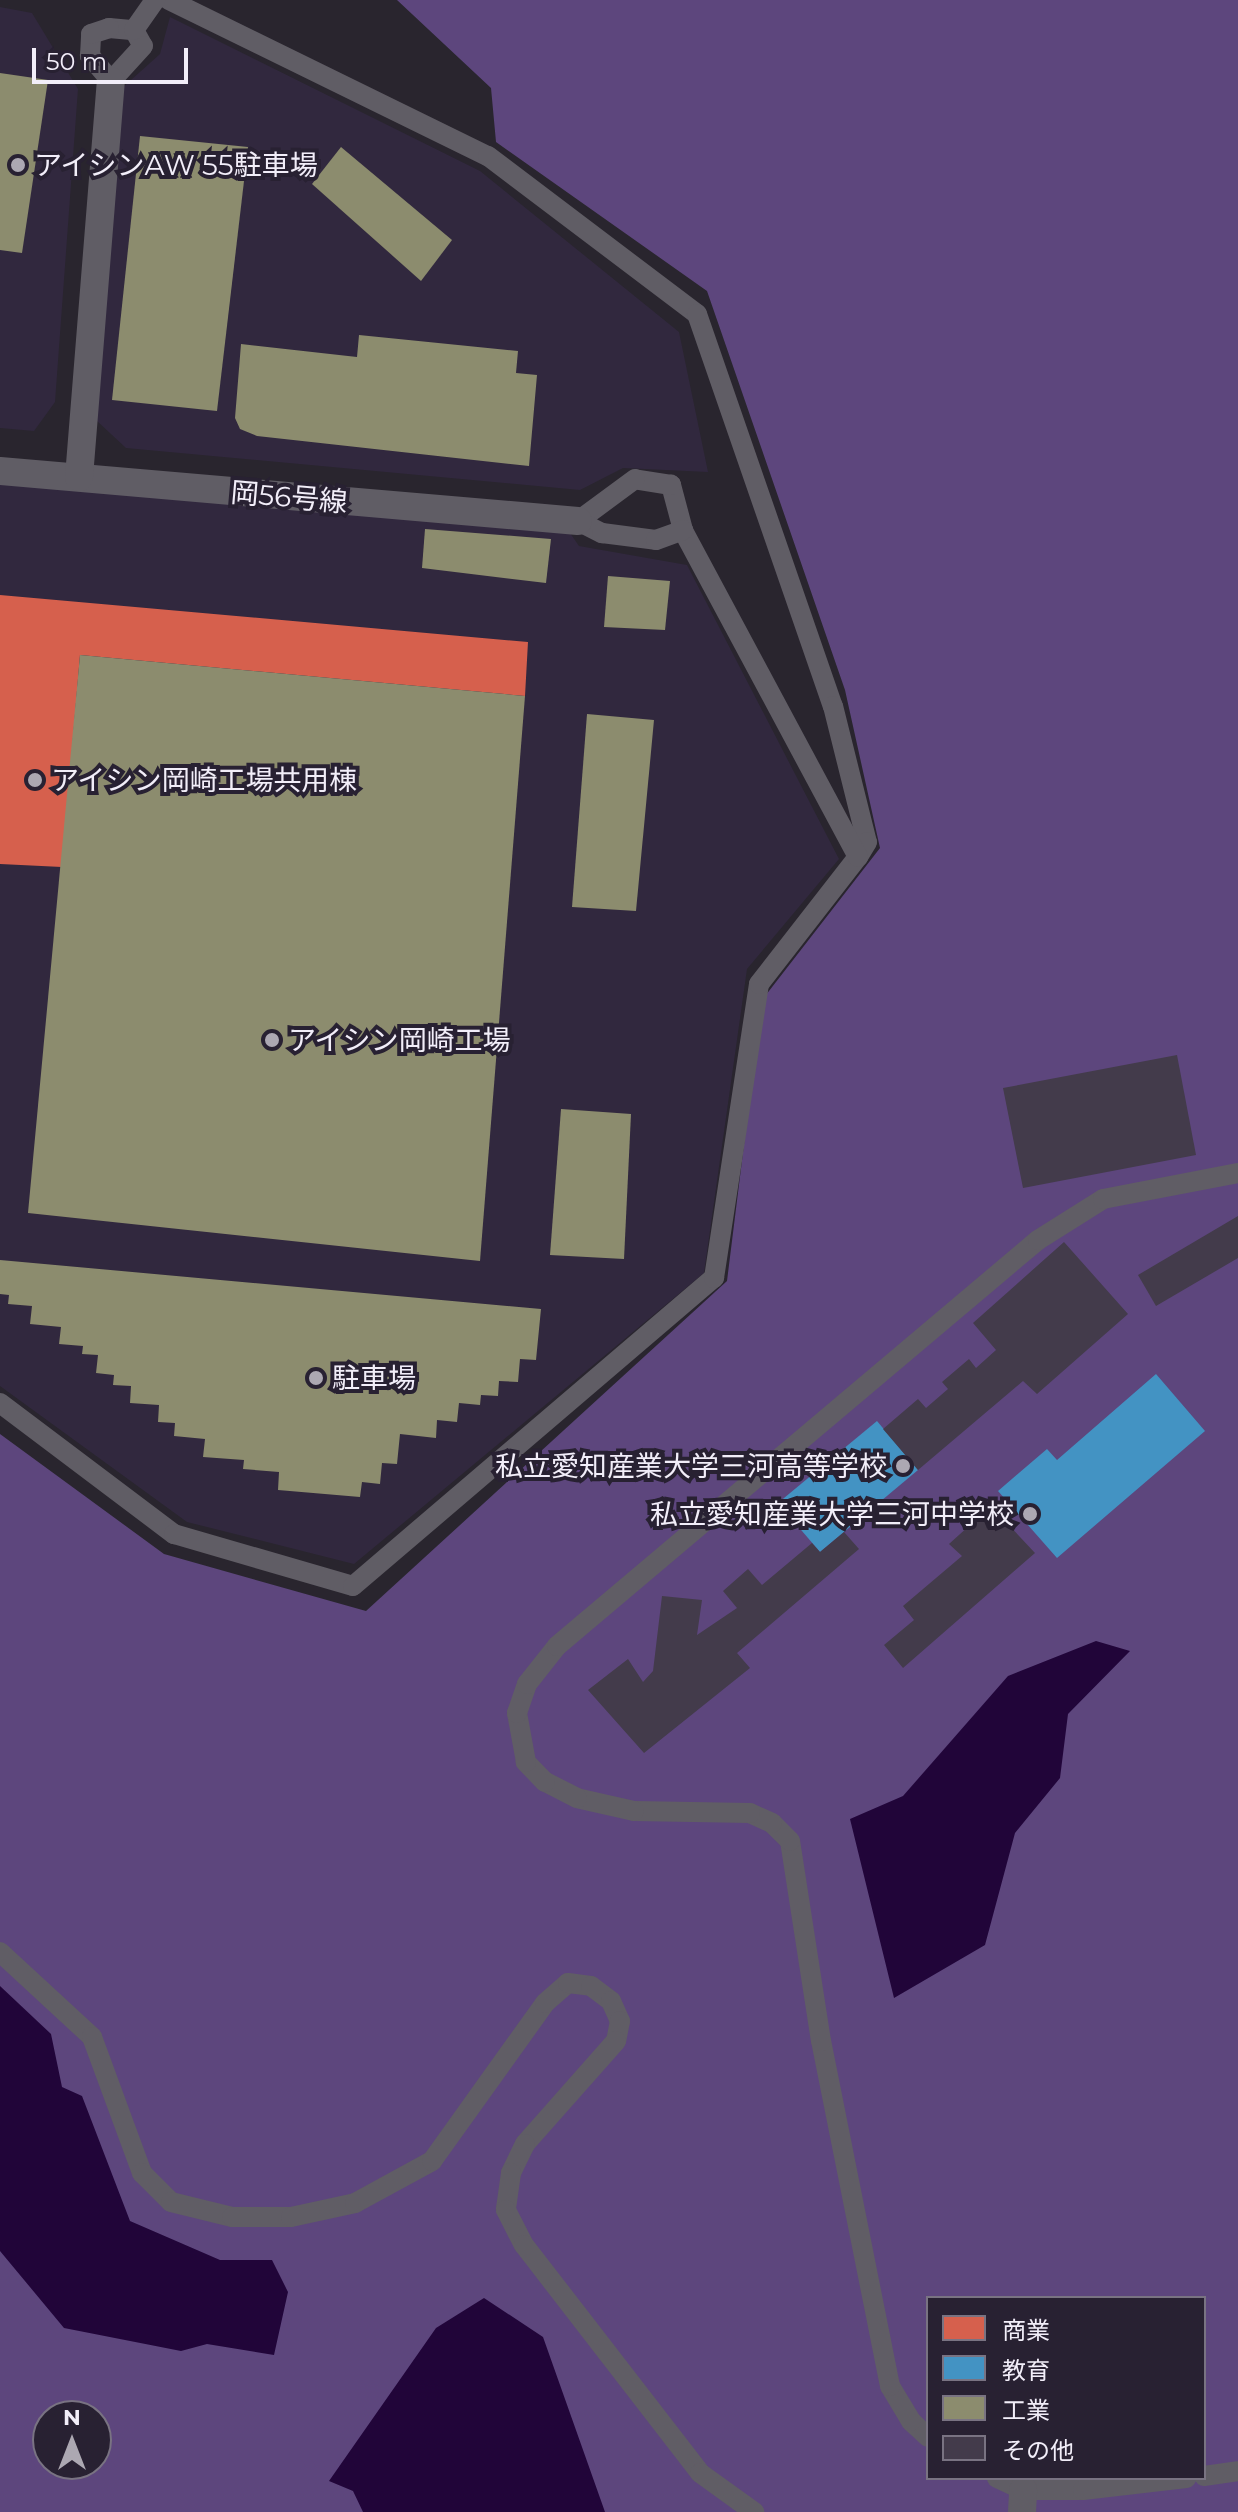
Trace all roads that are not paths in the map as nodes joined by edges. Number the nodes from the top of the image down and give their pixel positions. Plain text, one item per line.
1 (155, 0) edge
2 (169, 0) edge
3 (134, 30) junction
4 (111, 81) junction
5 (0, 471) edge
6 (79, 477) junction
7 (578, 521) junction
8 (683, 530) junction
9 (858, 857) junction
10 (1238, 1173) edge
11 (0, 1403) edge
12 (0, 1952) edge
13 (926, 2435) edge
14 (1238, 2471) edge
15 (1206, 2476) edge
16 (999, 2480) edge
17 (1169, 2480) edge
18 (1023, 2501) edge
19 (754, 2512) edge

1 - 3 street
2 - 9 street
3 - 4 street
3 - 4 street
4 - 6 street
5 - 6 street, 岡56号線
6 - 7 street, 岡56号線
7 - 8 street
7 - 8 street
8 - 9 street
9 - 11 street
10 - 13 street
12 - 19 street
14 - 15 street
16 - 18 street
17 - 18 street

